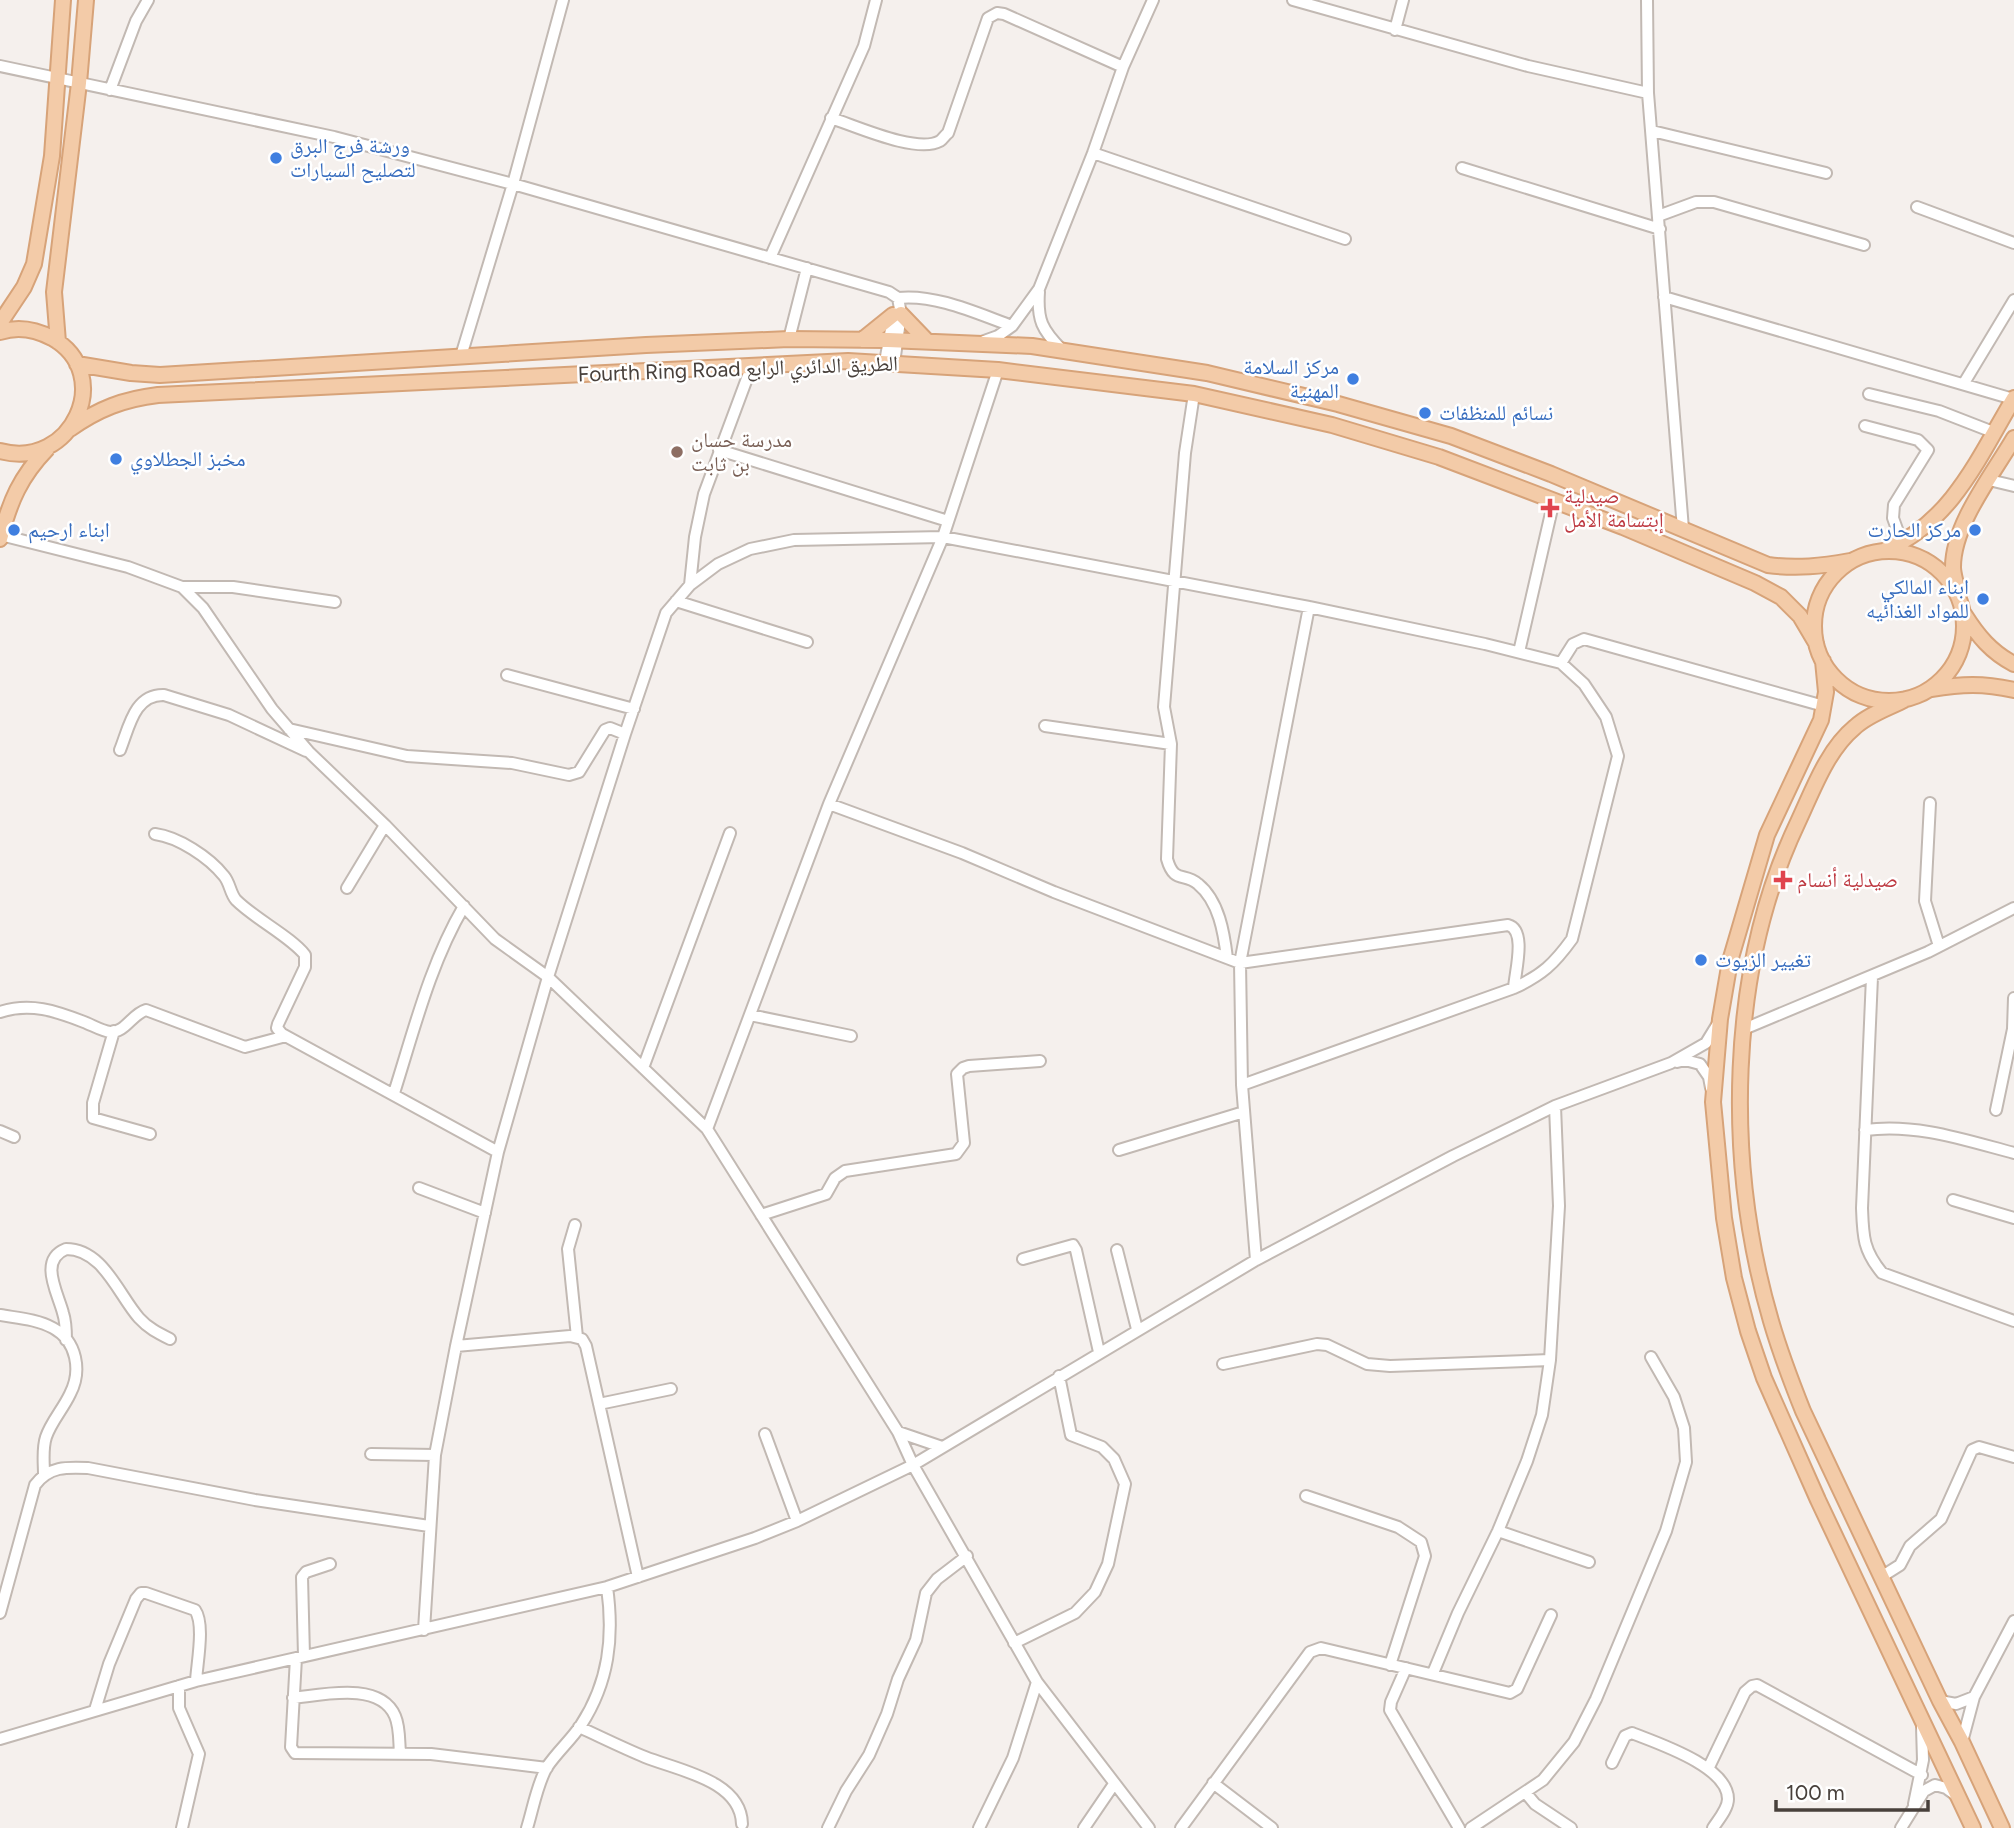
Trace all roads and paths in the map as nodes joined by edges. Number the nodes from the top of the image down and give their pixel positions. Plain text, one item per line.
1 (63, 0) edge
2 (86, 0) edge
3 (148, 0) edge
4 (563, 0) edge
5 (877, 0) edge
6 (1153, 0) edge
7 (1293, 0) edge
8 (1404, 0) edge
9 (1647, 0) edge
10 (1395, 30) junction
11 (0, 66) edge
12 (1123, 67) junction
13 (59, 80) junction
14 (79, 83) junction
15 (110, 90) junction
16 (1648, 93) junction
17 (831, 118) junction
18 (1652, 131) junction
19 (1093, 153) junction
20 (1462, 168) dead end
21 (1826, 173) dead end
22 (513, 184) junction
23 (1917, 207) dead end
24 (1658, 216) junction
25 (1660, 229) junction
26 (1345, 239) dead end
27 (2014, 243) edge
28 (1864, 246) dead end
29 (770, 258) junction
30 (807, 268) junction
31 (1039, 289) junction
32 (1664, 297) junction
33 (2014, 300) edge
34 (6, 306) edge
35 (898, 308) junction
36 (0, 323) edge
37 (1012, 326) junction
38 (0, 332) edge
39 (789, 339) junction
40 (862, 340) junction
41 (893, 340) junction
42 (926, 341) junction
43 (58, 342) junction
44 (978, 343) junction
45 (1062, 350) junction
46 (461, 356) junction
47 (890, 362) junction
48 (76, 364) junction
49 (752, 366) junction
50 (998, 370) junction
51 (1964, 383) junction
52 (1194, 394) junction
53 (1870, 394) dead end
54 (2014, 398) edge
55 (1865, 426) dead end
56 (70, 429) junction
57 (1993, 432) junction
58 (2014, 438) edge
59 (50, 447) junction
60 (719, 450) junction
61 (0, 451) edge
62 (1989, 480) junction
63 (2014, 486) edge
64 (1554, 500) junction
65 (948, 521) junction
66 (1683, 530) junction
67 (0, 537) edge
68 (943, 537) junction
69 (1902, 543) junction
70 (1883, 551) junction
71 (1850, 561) junction
72 (1175, 583) junction
73 (690, 584) junction
74 (182, 587) junction
75 (1959, 597) junction
76 (676, 601) junction
77 (335, 602) dead end
78 (1309, 607) junction
79 (1964, 614) junction
80 (807, 642) dead end
81 (1816, 643) junction
82 (1519, 652) junction
83 (1823, 661) junction
84 (1561, 663) junction
85 (2014, 664) edge
86 (507, 675) dead end
87 (1930, 690) junction
88 (2014, 690) edge
89 (1906, 699) junction
90 (1824, 706) junction
91 (634, 709) junction
92 (1045, 726) dead end
93 (289, 729) junction
94 (625, 734) junction
95 (1171, 744) junction
96 (120, 750) dead end
97 (309, 752) junction
98 (1930, 803) dead end
99 (829, 804) junction
100 (385, 825) junction
101 (730, 833) dead end
102 (155, 834) dead end
103 (347, 888) dead end
104 (464, 906) junction
105 (2014, 908) edge
106 (1939, 946) junction
107 (1227, 958) junction
108 (1240, 963) junction
109 (548, 977) junction
110 (1872, 977) junction
111 (1514, 988) junction
112 (2014, 998) edge
113 (0, 1012) edge
114 (750, 1015) junction
115 (1720, 1019) junction
116 (1744, 1029) junction
117 (2013, 1029) edge
118 (114, 1031) junction
119 (286, 1036) junction
120 (850, 1036) dead end
121 (1040, 1061) dead end
122 (1671, 1063) junction
123 (643, 1068) junction
124 (1242, 1086) junction
125 (394, 1093) junction
126 (1713, 1102) junction
127 (1555, 1105) junction
128 (1996, 1110) dead end
129 (1244, 1112) junction
130 (707, 1129) junction
131 (1865, 1130) junction
132 (0, 1131) edge
133 (150, 1134) dead end
134 (13, 1137) dead end
135 (1119, 1150) dead end
136 (498, 1152) junction
137 (2014, 1153) edge
138 (419, 1188) dead end
139 (1953, 1200) dead end
140 (485, 1213) junction
141 (761, 1215) junction
142 (2014, 1218) edge
143 (575, 1225) dead end
144 (1117, 1250) dead end
145 (1023, 1259) dead end
146 (1256, 1259) junction
147 (0, 1315) edge
148 (2014, 1321) edge
149 (1137, 1329) junction
150 (577, 1337) junction
151 (170, 1339) dead end
152 (66, 1340) junction
153 (456, 1346) junction
154 (1099, 1352) junction
155 (1651, 1357) dead end
156 (1550, 1360) junction
157 (1223, 1364) dead end
158 (1059, 1376) junction
159 (671, 1389) dead end
160 (599, 1404) junction
161 (898, 1433) junction
162 (765, 1434) dead end
163 (942, 1447) junction
164 (371, 1454) dead end
165 (435, 1455) junction
166 (2014, 1457) edge
167 (913, 1465) junction
168 (44, 1475) junction
169 (1840, 1489) junction
170 (1306, 1496) dead end
171 (1818, 1500) junction
172 (797, 1521) junction
173 (429, 1526) junction
174 (1498, 1531) junction
175 (967, 1556) junction
176 (1589, 1562) dead end
177 (330, 1564) dead end
178 (638, 1577) junction
179 (1881, 1577) junction
180 (607, 1587) junction
181 (0, 1613) edge
182 (1551, 1615) dead end
183 (2014, 1620) edge
184 (424, 1630) junction
185 (1014, 1643) junction
186 (300, 1657) junction
187 (1390, 1665) junction
188 (1406, 1668) junction
189 (1433, 1674) junction
190 (196, 1681) junction
191 (1037, 1682) junction
192 (179, 1686) junction
193 (1974, 1697) junction
194 (293, 1698) junction
195 (1940, 1702) junction
196 (95, 1710) junction
197 (1919, 1714) junction
198 (579, 1727) junction
199 (0, 1739) edge
200 (1962, 1742) junction
201 (400, 1754) junction
202 (1612, 1763) dead end
203 (547, 1768) junction
204 (1708, 1769) junction
205 (1922, 1775) junction
206 (1213, 1783) junction
207 (1114, 1784) junction
208 (1525, 1792) junction
209 (1959, 1798) junction
210 (1914, 1804) junction
211 (742, 1824) dead end
212 (182, 1828) edge
213 (527, 1828) edge
214 (828, 1828) edge
215 (979, 1828) edge
216 (1084, 1828) edge
217 (1149, 1828) edge
218 (1181, 1828) edge
219 (1272, 1828) edge
220 (1459, 1828) edge
221 (1471, 1828) edge
222 (1571, 1828) edge
223 (1713, 1828) edge
224 (1901, 1828) edge
225 (1973, 1828) edge
226 (2002, 1828) edge

1 - 13 main road
2 - 14 main road
3 - 15 street
4 - 22 street
5 - 17 street
6 - 12 street
7 - 10 street
8 - 10 street
9 - 16 street
10 - 16 street
11 - 13 street
12 - 17 street
12 - 19 street
13 - 14 street
13 - 34 main road
14 - 15 street
14 - 43 main road
15 - 22 street
16 - 18 street
17 - 29 street
18 - 21 street
18 - 24 street
19 - 26 street
19 - 31 street
20 - 25 street
22 - 29 street
22 - 46 street
23 - 27 street
24 - 25 street
24 - 28 street
25 - 32 street
29 - 30 street
30 - 35 street
30 - 39 street
31 - 37 street
31 - 45 street
32 - 51 street
32 - 66 street
33 - 51 street
34 - 36 main road
35 - 37 street
35 - 40 main road
35 - 41 street
35 - 42 main road
37 - 44 street
38 - 43 main road
39 - 40 main road
39 - 46 main road
40 - 41 main road
41 - 42 main road
41 - 47 street
42 - 44 main road
43 - 48 main road
44 - 45 main road
45 - 66 main road
46 - 48 main road
47 - 49 main road, Fourth Ring Road الطريق الدائري الرابع
47 - 50 main road, Fourth Ring Road الطريق الدائري الرابع
48 - 56 main road
49 - 56 main road, Fourth Ring Road الطريق الدائري الرابع
49 - 60 street
50 - 52 main road, Fourth Ring Road الطريق الدائري الرابع
50 - 65 street
51 - 54 street
52 - 64 main road, Fourth Ring Road الطريق الدائري الرابع
52 - 72 street
53 - 57 street
54 - 57 main road
55 - 69 street
56 - 59 main road, Fourth Ring Road الطريق الدائري الرابع
57 - 69 main road
58 - 62 main road
59 - 61 main road
59 - 67 main road, Fourth Ring Road الطريق الدائري الرابع
60 - 65 street
60 - 73 street
62 - 63 street
62 - 75 main road
64 - 81 main road, Fourth Ring Road الطريق الدائري الرابع
64 - 82 street
65 - 68 street
66 - 71 main road
67 - 74 street
68 - 72 street
68 - 73 street
68 - 99 street
69 - 70 main road
70 - 71 main road
70 - 75 main road
71 - 81 main road
72 - 78 street
72 - 95 street
73 - 76 street
74 - 77 street
74 - 93 street
75 - 79 main road
76 - 80 street
76 - 91 street
78 - 82 street
78 - 108 street
79 - 85 main road
79 - 87 main road
81 - 83 main road
82 - 84 street
83 - 89 main road
83 - 90 main road
84 - 90 street
84 - 111 street
86 - 91 street
87 - 88 main road
87 - 89 main road
89 - 116 main road
90 - 115 main road
91 - 94 street
92 - 95 street
93 - 94 street
93 - 97 street
94 - 109 street
95 - 107 street
96 - 97 street
97 - 100 street
98 - 106 street
99 - 107 street
99 - 114 street
100 - 103 street
100 - 104 street
101 - 123 street
102 - 119 street
104 - 109 street
104 - 125 street
105 - 106 street
106 - 110 street
107 - 108 street
108 - 111 street
108 - 124 street
109 - 123 street
109 - 136 street
110 - 116 street
110 - 131 street
111 - 124 street
112 - 117 street
113 - 118 street
114 - 120 street
114 - 130 street
115 - 122 street
115 - 126 main road
116 - 169 main road
117 - 128 street
118 - 119 street
118 - 133 street
119 - 125 street
121 - 141 street
122 - 126 street
122 - 127 street
123 - 130 street
124 - 129 street
125 - 136 street
126 - 171 main road
127 - 146 street
127 - 156 street
129 - 135 street
129 - 146 street
130 - 141 street
131 - 137 street
131 - 148 street
132 - 134 street
136 - 140 street
138 - 140 street
139 - 142 street
140 - 153 street
141 - 161 street
143 - 150 street
144 - 149 street
145 - 154 street
146 - 149 street
147 - 152 street
149 - 154 street
150 - 153 street
150 - 160 street
151 - 152 street
152 - 168 street
153 - 165 street
154 - 158 street
155 - 208 street
156 - 157 street
156 - 174 street
158 - 163 street
158 - 185 street
159 - 160 street
160 - 178 street
161 - 163 street
161 - 167 street
162 - 172 street
163 - 167 street
164 - 165 street
165 - 173 street
166 - 179 street
167 - 172 street
167 - 175 street
168 - 173 street
168 - 181 street
169 - 171 main road
169 - 179 main road
170 - 187 street
171 - 197 main road
172 - 178 street
173 - 184 street
174 - 176 street
174 - 189 street
175 - 185 street
175 - 214 street
177 - 186 street
178 - 180 street
179 - 195 main road
180 - 184 street
180 - 198 street
182 - 189 street
183 - 193 street
184 - 186 street
185 - 191 street
186 - 190 street
186 - 194 street
187 - 188 street
187 - 206 street
188 - 189 street
188 - 220 street
190 - 192 street
190 - 196 street
191 - 207 street
191 - 215 street
192 - 196 street
192 - 212 street
193 - 195 street
193 - 200 street
194 - 201 street
194 - 201 street
195 - 200 main road
196 - 199 street
197 - 205 street
197 - 209 main road
198 - 203 street
198 - 211 street
200 - 226 main road
201 - 203 street
202 - 204 street
203 - 213 street
204 - 205 street
204 - 223 street
205 - 210 street
206 - 218 street
206 - 219 street
207 - 216 street
207 - 217 street
208 - 221 street
208 - 222 street
209 - 210 street
209 - 225 main road
210 - 224 street

